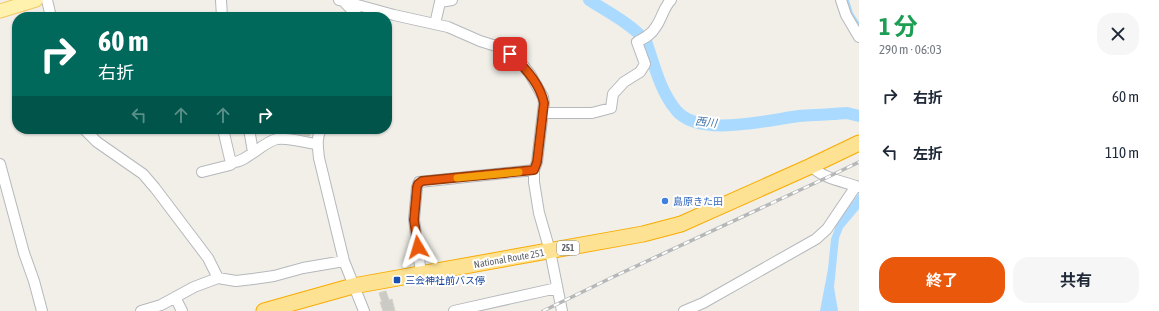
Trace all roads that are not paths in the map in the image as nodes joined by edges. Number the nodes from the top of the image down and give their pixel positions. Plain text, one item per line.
1 (36, 0) edge
2 (47, 0) edge
3 (221, 0) edge
4 (452, 0) edge
5 (671, 0) edge
6 (841, 0) edge
7 (341, 1) edge
8 (0, 11) edge
9 (50, 12) edge
10 (222, 12) edge
11 (353, 12) edge
12 (383, 12) edge
13 (392, 14) edge
14 (435, 24) junction
15 (859, 37) edge
16 (544, 113) junction
17 (89, 134) edge
18 (224, 134) edge
19 (250, 134) edge
20 (319, 134) edge
21 (317, 144) junction
22 (859, 144) edge
23 (253, 152) junction
24 (234, 162) junction
25 (0, 164) edge
26 (811, 166) junction
27 (534, 170) junction
28 (202, 172) dead end
29 (858, 187) edge
30 (550, 251) junction
31 (344, 261) junction
32 (421, 274) junction
33 (218, 278) junction
34 (353, 286) junction
35 (557, 288) junction
36 (175, 297) junction
37 (38, 311) edge
38 (42, 311) edge
39 (141, 311) edge
40 (182, 311) edge
41 (264, 311) edge
42 (364, 311) edge
43 (454, 311) edge
44 (562, 311) edge
45 (684, 311) edge

1 - 8 main road
2 - 9 street
3 - 10 street
4 - 14 street
5 - 16 street
6 - 15 street
7 - 11 street
7 - 12 street
13 - 14 street
14 - 16 street
16 - 27 street
17 - 33 street
18 - 24 street
19 - 23 street
20 - 21 street
21 - 23 street
21 - 31 street
22 - 26 highway, National Route 251 / 251
23 - 24 street
24 - 28 street
25 - 38 street
26 - 29 street
26 - 30 highway, National Route 251 / 251
27 - 30 street
27 - 32 street
29 - 45 street
30 - 32 highway, National Route 251 / 251
30 - 35 street
31 - 33 street
31 - 34 street
32 - 34 highway, National Route 251 / 251
33 - 36 street
34 - 41 highway, National Route 251 / 251
34 - 42 street
35 - 43 street
35 - 44 street
36 - 39 street
36 - 40 street
37 - 38 street

